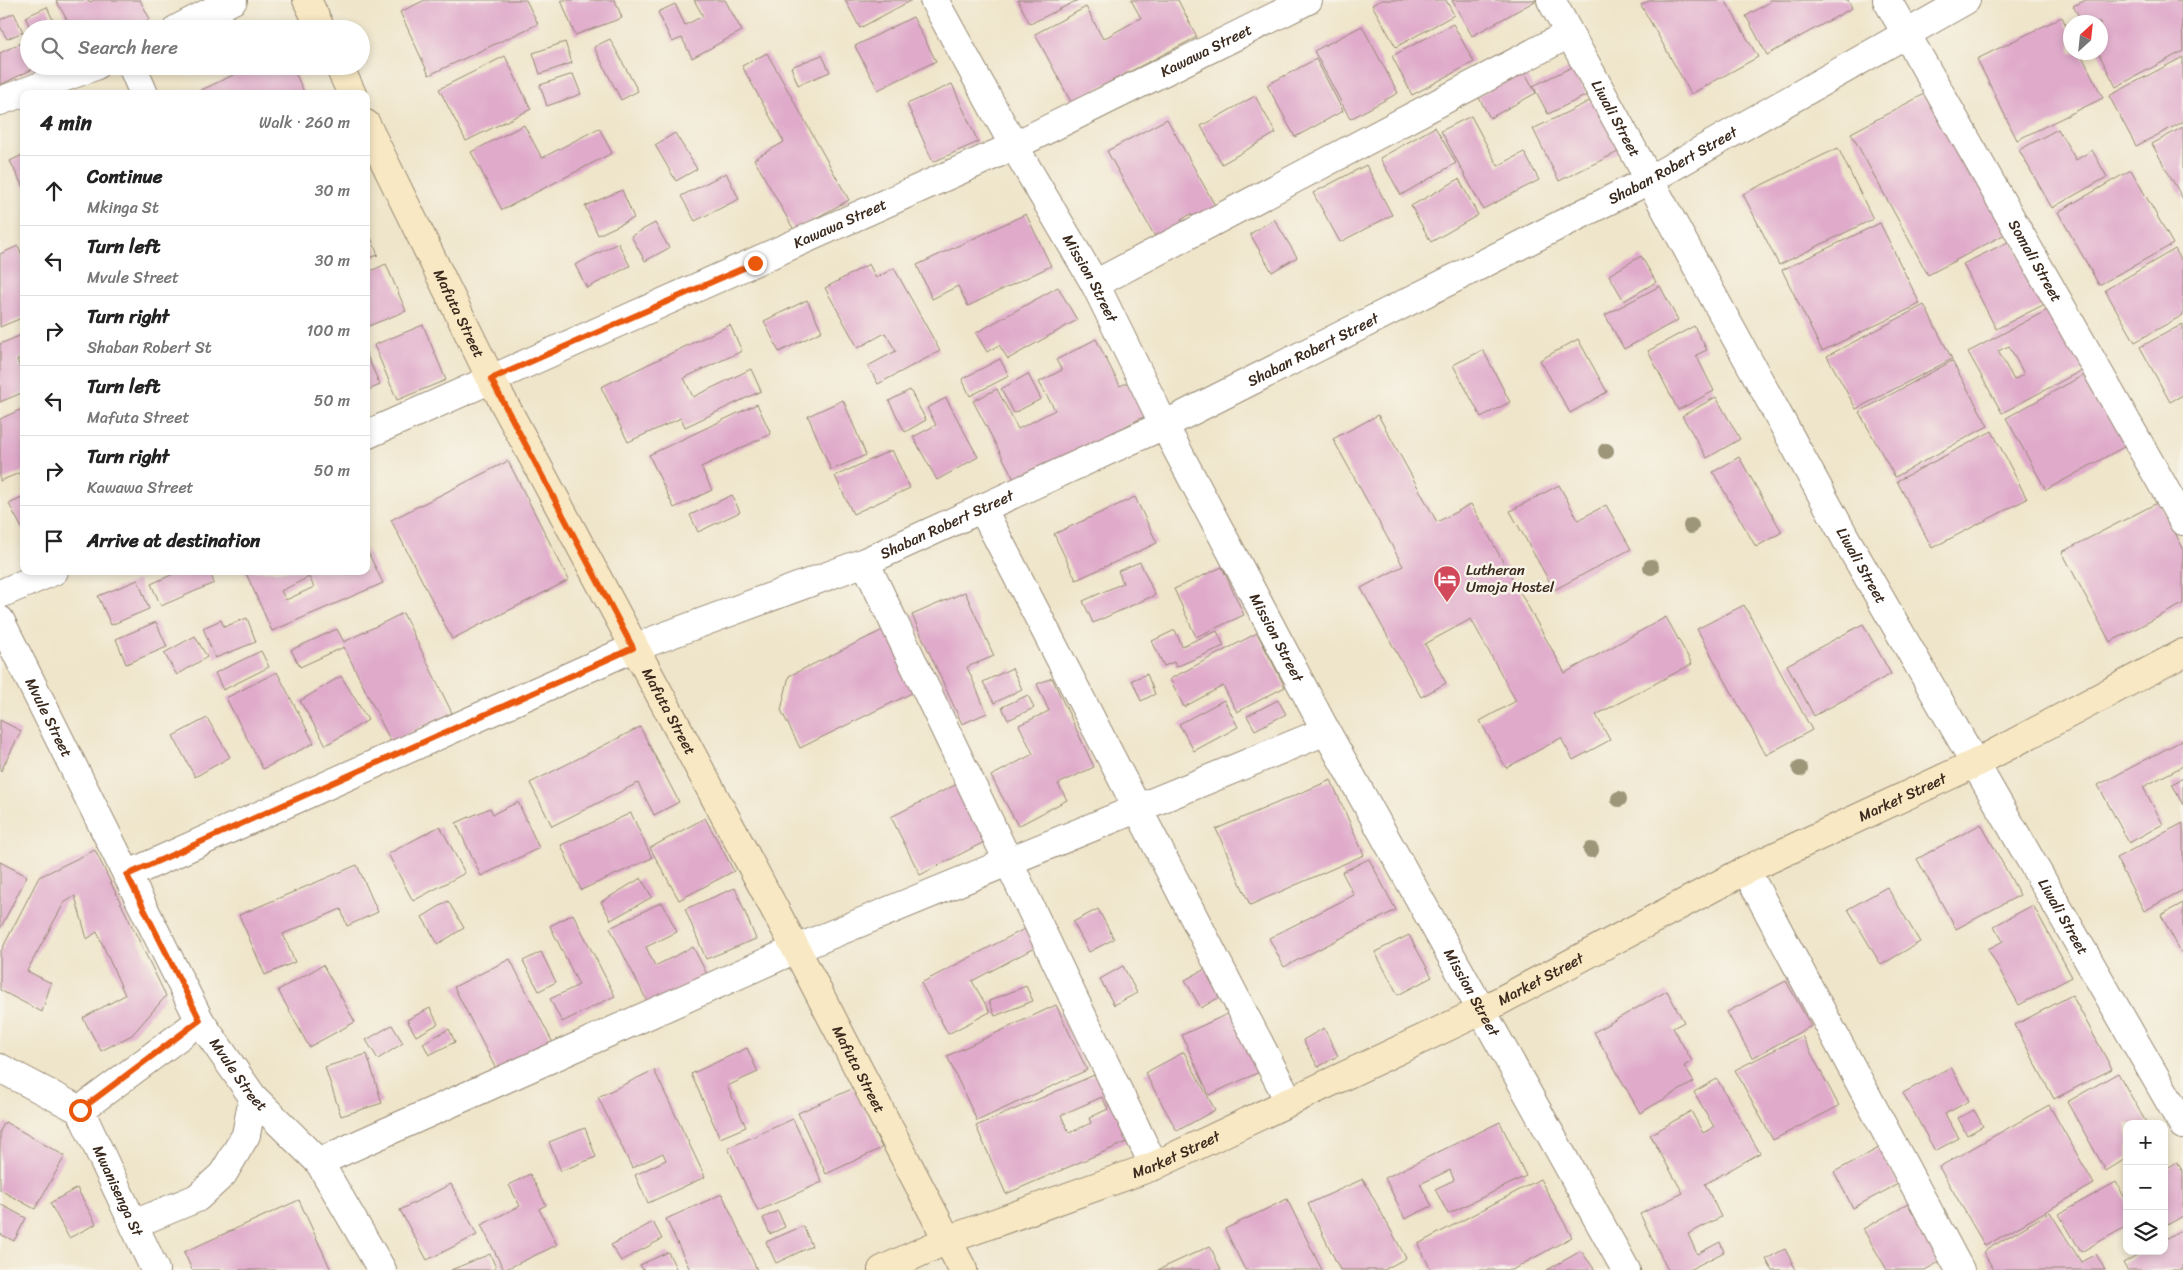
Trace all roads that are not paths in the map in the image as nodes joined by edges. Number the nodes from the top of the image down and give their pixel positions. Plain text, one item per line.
1 (233, 0) edge
2 (307, 0) edge
3 (934, 0) edge
4 (1308, 0) edge
5 (1552, 0) edge
6 (1887, 0) edge
7 (1966, 0) edge
8 (194, 20) edge
9 (317, 20) edge
10 (1906, 33) junction
11 (1568, 34) junction
12 (71, 75) edge
13 (136, 75) edge
14 (343, 75) edge
15 (30, 90) edge
16 (142, 90) edge
17 (350, 90) edge
18 (20, 94) edge
19 (0, 101) edge
20 (370, 132) edge
21 (1014, 146) junction
22 (1649, 180) junction
23 (1094, 284) junction
24 (491, 379) junction
25 (1164, 425) junction
26 (370, 433) edge
27 (982, 508) junction
28 (2183, 521) edge
29 (865, 562) junction
30 (45, 575) edge
31 (0, 594) edge
32 (0, 620) edge
33 (633, 648) junction
34 (2183, 653) edge
35 (1326, 731) junction
36 (1974, 764) junction
37 (1139, 808) junction
38 (1007, 861) junction
39 (1746, 870) junction
40 (127, 875) junction
41 (796, 949) junction
42 (1481, 1011) junction
43 (200, 1020) junction
44 (0, 1068) edge
45 (253, 1097) junction
46 (1289, 1101) junction
47 (80, 1110) junction
48 (2183, 1125) edge
49 (319, 1162) junction
50 (1154, 1166) junction
51 (134, 1224) junction
52 (947, 1240) junction
53 (155, 1270) edge
54 (382, 1270) edge
55 (882, 1270) edge
56 (964, 1270) edge
57 (1626, 1270) edge
58 (1960, 1270) edge

1 - 8 street
2 - 9 street
3 - 21 street, Mission Street
4 - 21 street, Kawawa Street
5 - 11 street, Liwali Street
6 - 10 street, Somali Street
7 - 10 street, Shaban Robert Street
10 - 22 street, Shaban Robert Street
10 - 28 street, Somali Street
11 - 22 street, Liwali Street
11 - 23 street
12 - 15 street
13 - 16 street
14 - 17 street
18 - 19 street
20 - 24 street, Mafuta Street
21 - 23 street, Mission Street
21 - 24 street, Kawawa Street
22 - 25 street, Shaban Robert Street
22 - 36 street, Liwali Street
23 - 25 street, Mission Street
24 - 26 street, Kawawa Street
24 - 33 street, Mafuta Street
25 - 27 street, Shaban Robert Street
25 - 35 street, Mission Street
27 - 29 street, Shaban Robert Street
27 - 37 street
29 - 33 street, Shaban Robert Street
29 - 38 street
30 - 31 street
32 - 40 street, Mvule Street
33 - 40 street, Shaban Robert Street
33 - 41 street, Mafuta Street
34 - 36 street, Market Street
35 - 37 street
35 - 42 street, Mission Street
36 - 39 street, Market Street
36 - 48 street, Liwali Street
37 - 38 street
37 - 46 street
38 - 41 street
38 - 50 street
39 - 42 street, Market Street
39 - 58 street
40 - 43 street, Mvule Street
41 - 49 street
41 - 52 street, Mafuta Street
42 - 46 street, Market Street
42 - 57 street, Mission Street
43 - 45 street, Mvule Street
43 - 47 street
44 - 47 street
45 - 49 street, Mvule Street
45 - 51 street
46 - 50 street, Market Street
47 - 51 street, Mwanisenga St
49 - 54 street, Mvule Street
50 - 52 street, Market Street
51 - 53 street, Mwanisenga St
52 - 55 street, Market Street
52 - 56 street, Mafuta Street

